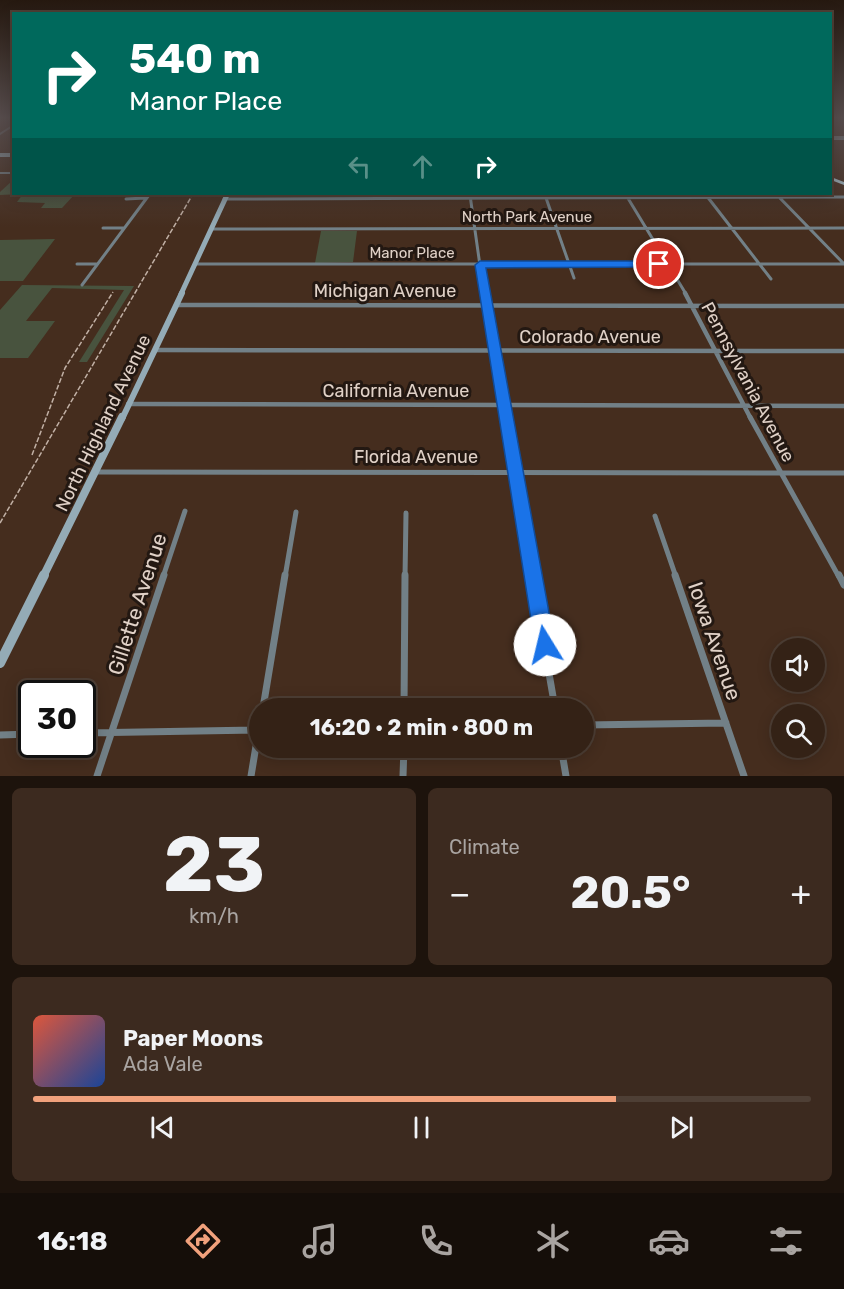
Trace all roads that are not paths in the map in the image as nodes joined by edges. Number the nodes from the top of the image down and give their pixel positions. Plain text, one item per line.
1 (147, 195) edge
2 (706, 195) edge
3 (777, 195) edge
4 (226, 196) edge
5 (471, 196) edge
6 (546, 196) edge
7 (627, 196) edge
8 (144, 198) junction
9 (709, 198) junction
10 (780, 198) junction
11 (844, 198) edge
12 (126, 199) dead end
13 (103, 228) dead end
14 (124, 228) junction
15 (646, 228) junction
16 (732, 228) junction
17 (809, 228) junction
18 (844, 228) edge
19 (210, 229) junction
20 (475, 229) junction
21 (558, 229) junction
22 (77, 264) dead end
23 (97, 264) junction
24 (196, 264) junction
25 (570, 264) junction
26 (666, 264) junction
27 (759, 264) junction
28 (844, 264) edge
29 (480, 265) junction
30 (574, 278) dead end
31 (771, 279) dead end
32 (82, 285) dead end
33 (178, 304) junction
34 (486, 305) junction
35 (844, 306) edge
36 (693, 307) junction
37 (156, 350) junction
38 (494, 350) junction
39 (717, 351) junction
40 (844, 351) edge
41 (128, 404) junction
42 (504, 405) junction
43 (744, 406) junction
44 (844, 406) edge
45 (95, 472) junction
46 (516, 473) junction
47 (782, 473) junction
48 (844, 473) edge
49 (185, 511) dead end
50 (296, 512) dead end
51 (406, 513) dead end
52 (655, 516) dead end
53 (841, 573) edge
54 (844, 585) edge
55 (0, 663) edge
56 (265, 698) edge
57 (404, 698) edge
58 (553, 698) edge
59 (726, 723) junction
60 (594, 725) edge
61 (249, 729) edge
62 (96, 733) edge
63 (111, 733) junction
64 (18, 734) edge
65 (0, 735) edge
66 (254, 758) edge
67 (404, 758) edge
68 (563, 758) edge
69 (97, 776) edge
70 (251, 776) edge
71 (403, 776) edge
72 (566, 776) edge
73 (744, 776) edge

1 - 8 street
2 - 9 street
3 - 10 street
4 - 5 street
4 - 19 street, North Highland Avenue
5 - 6 street
5 - 20 street
6 - 7 street
6 - 21 street
7 - 9 street
7 - 15 street, Pennsylvania Avenue
8 - 12 street
8 - 14 street
9 - 10 street
9 - 16 street
10 - 11 street
10 - 17 street
13 - 14 street
14 - 23 street
15 - 16 street, North Park Avenue
15 - 21 street, North Park Avenue
15 - 26 street, Pennsylvania Avenue
16 - 17 street, North Park Avenue
16 - 27 street
17 - 18 street, North Park Avenue
17 - 28 street
19 - 20 street, North Park Avenue
19 - 24 street, North Highland Avenue
20 - 21 street, North Park Avenue
20 - 29 street
21 - 25 street
22 - 23 street
23 - 32 street
24 - 29 street, Manor Place
24 - 33 street, North Highland Avenue
25 - 26 street, Manor Place
25 - 29 street, Manor Place
25 - 30 street
26 - 27 street, Manor Place
26 - 36 street, Pennsylvania Avenue
27 - 28 street, Manor Place
27 - 31 street
29 - 34 street
33 - 34 street, Michigan Avenue
33 - 37 street, North Highland Avenue
34 - 36 street, Michigan Avenue
34 - 38 street
35 - 36 street, Michigan Avenue
36 - 39 street, Pennsylvania Avenue
37 - 38 street, Colorado Avenue
37 - 41 street, North Highland Avenue
38 - 39 street, Colorado Avenue
38 - 42 street
39 - 40 street, Colorado Avenue
39 - 43 street, Pennsylvania Avenue
41 - 42 street, California Avenue
41 - 45 street, North Highland Avenue
42 - 43 street, California Avenue
42 - 46 street
43 - 44 street, California Avenue
43 - 47 street, Pennsylvania Avenue
45 - 46 street, Florida Avenue
45 - 55 street, North Highland Avenue
46 - 47 street, Florida Avenue
46 - 58 street
47 - 48 street, Florida Avenue
47 - 53 street, Pennsylvania Avenue
49 - 63 street, Gillette Avenue
50 - 56 street
51 - 57 street
52 - 59 street, Iowa Avenue
53 - 54 street, Pennsylvania Avenue
59 - 60 street
59 - 73 street, Iowa Avenue
61 - 63 street
62 - 63 street
63 - 69 street, Gillette Avenue
64 - 65 street
66 - 70 street
67 - 71 street
68 - 72 street

